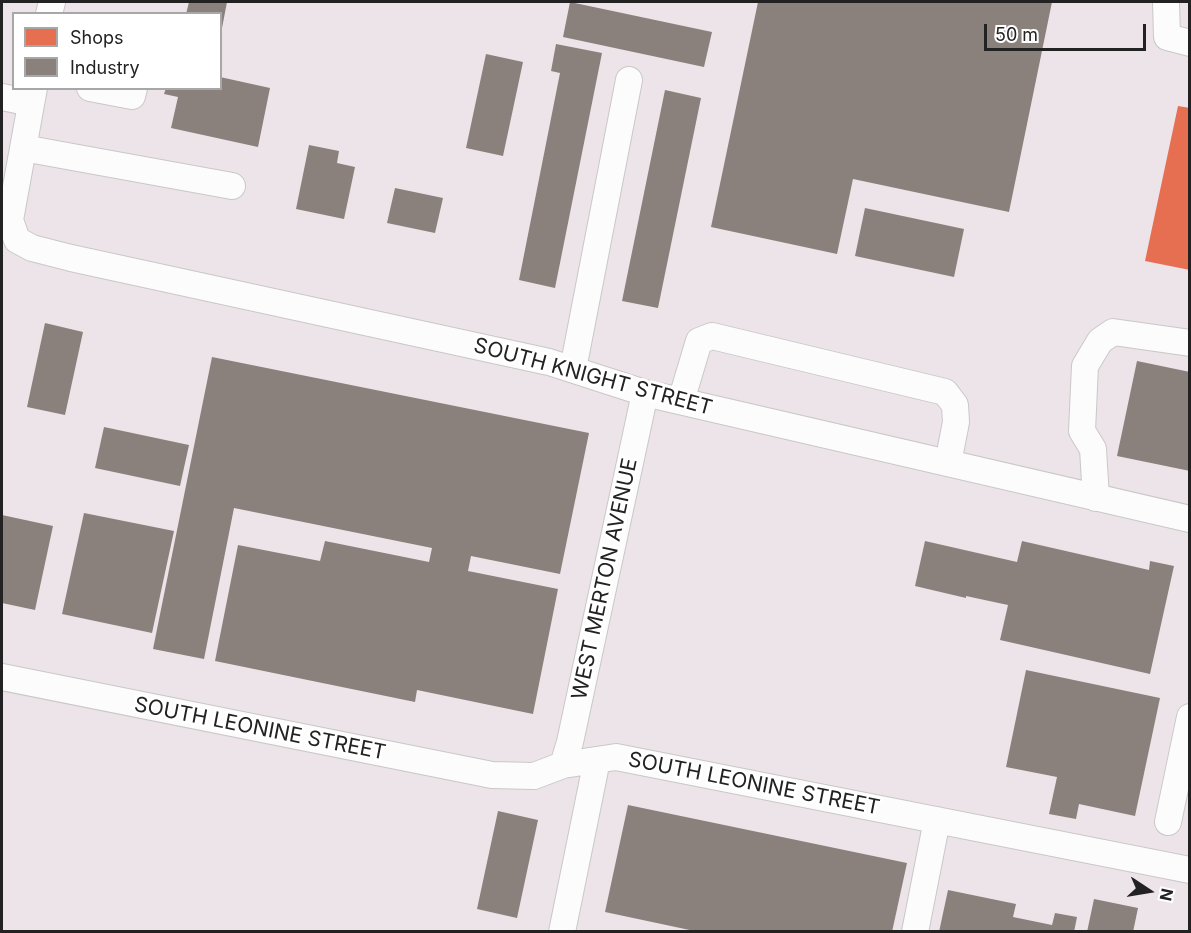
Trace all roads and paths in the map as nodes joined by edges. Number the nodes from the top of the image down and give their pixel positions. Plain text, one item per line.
1 (1166, 2) edge
2 (1190, 43) edge
3 (629, 80) dead end
4 (100, 90) edge
5 (134, 90) edge
6 (32, 96) edge
7 (2, 97) edge
8 (23, 148) junction
9 (232, 186) dead end
10 (8, 190) edge
11 (10, 236) edge
12 (1190, 343) edge
13 (573, 369) junction
14 (645, 393) junction
15 (681, 401) junction
16 (948, 463) junction
17 (1096, 498) junction
18 (1190, 519) edge
19 (2, 677) edge
20 (1190, 717) edge
21 (597, 760) junction
22 (563, 765) junction
23 (938, 820) junction
24 (1168, 822) dead end
25 (1190, 870) edge
26 (562, 932) edge
27 (915, 932) edge

1 - 2 street
3 - 13 street
4 - 5 street
6 - 7 street
6 - 8 street
8 - 9 street
8 - 10 street
10 - 11 street
11 - 13 street, SOUTH KNIGHT STREET
12 - 17 street
13 - 14 street, SOUTH KNIGHT STREET
14 - 15 street, SOUTH KNIGHT STREET
14 - 22 street, WEST MERTON AVENUE
15 - 16 street, SOUTH KNIGHT STREET
15 - 16 street
16 - 17 street, SOUTH KNIGHT STREET
17 - 18 street, SOUTH KNIGHT STREET
19 - 22 street, SOUTH LEONINE STREET
20 - 24 street
21 - 22 street, SOUTH LEONINE STREET
21 - 23 street, SOUTH LEONINE STREET
21 - 26 street
23 - 25 street, SOUTH LEONINE STREET
23 - 27 street

